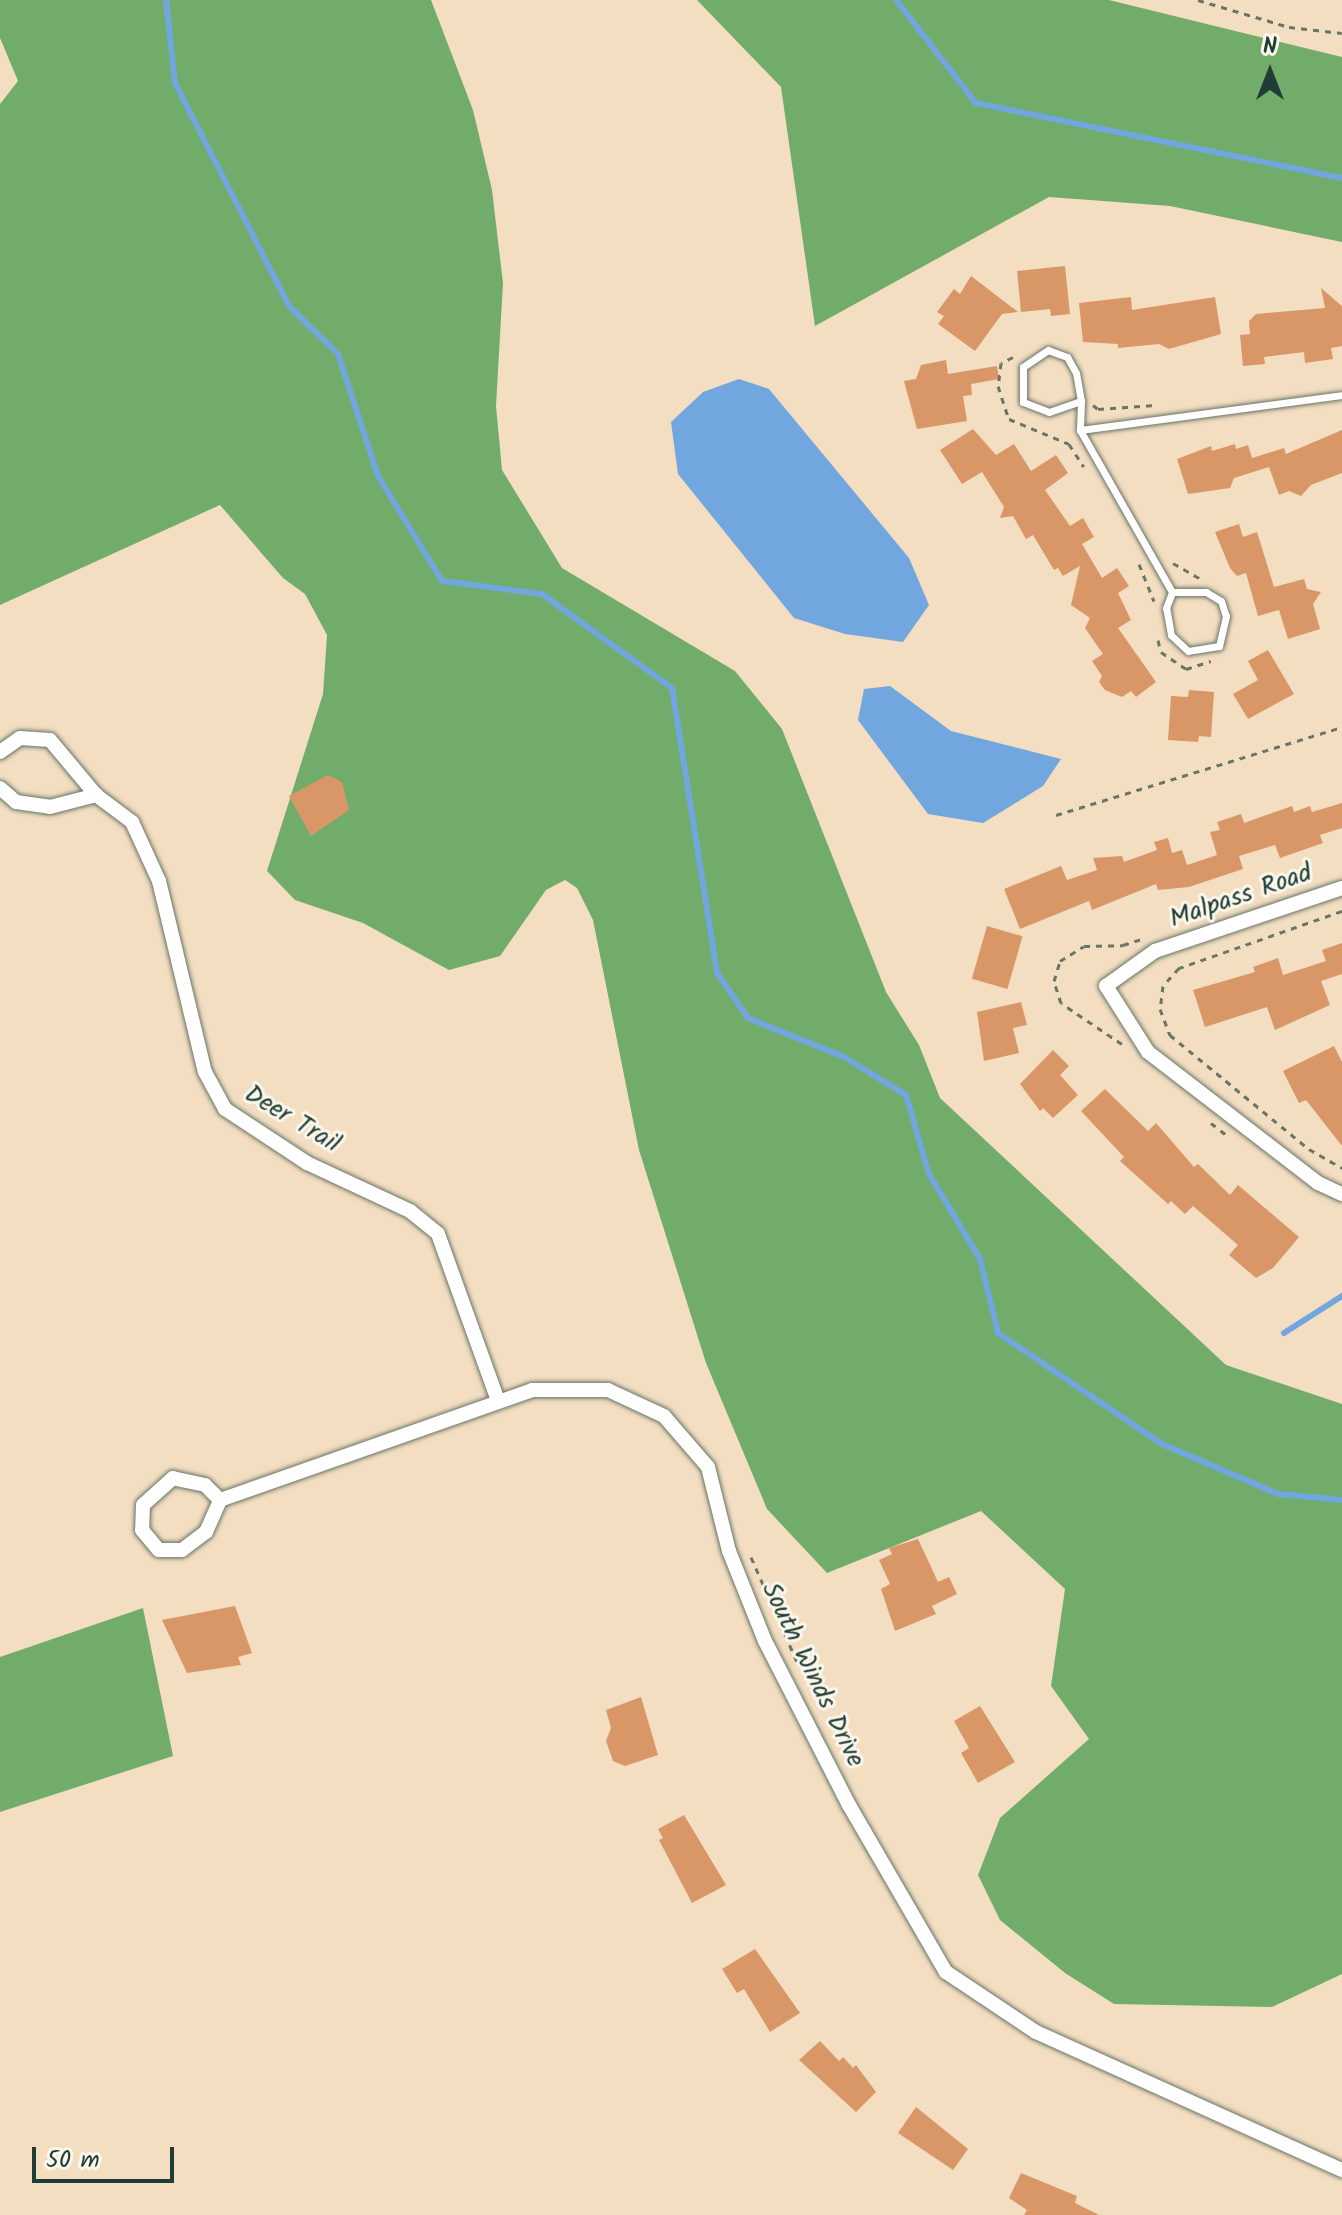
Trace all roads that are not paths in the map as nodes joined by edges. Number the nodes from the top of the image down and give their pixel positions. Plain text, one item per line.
1 (1342, 395) edge
2 (1081, 401) junction
3 (1080, 430) junction
4 (1172, 592) junction
5 (0, 752) edge
6 (0, 788) edge
7 (96, 795) junction
8 (1342, 888) edge
9 (1342, 1194) edge
10 (498, 1401) junction
11 (220, 1500) junction
12 (1342, 2170) edge

1 - 3 lane
2 - 2 lane
2 - 3 lane
3 - 4 lane
4 - 4 lane
5 - 7 street, Deer Trail
6 - 7 street
7 - 10 street, Deer Trail
8 - 9 street, Malpass Road
10 - 11 street, South Winds Drive
10 - 12 street, South Winds Drive
11 - 11 street

